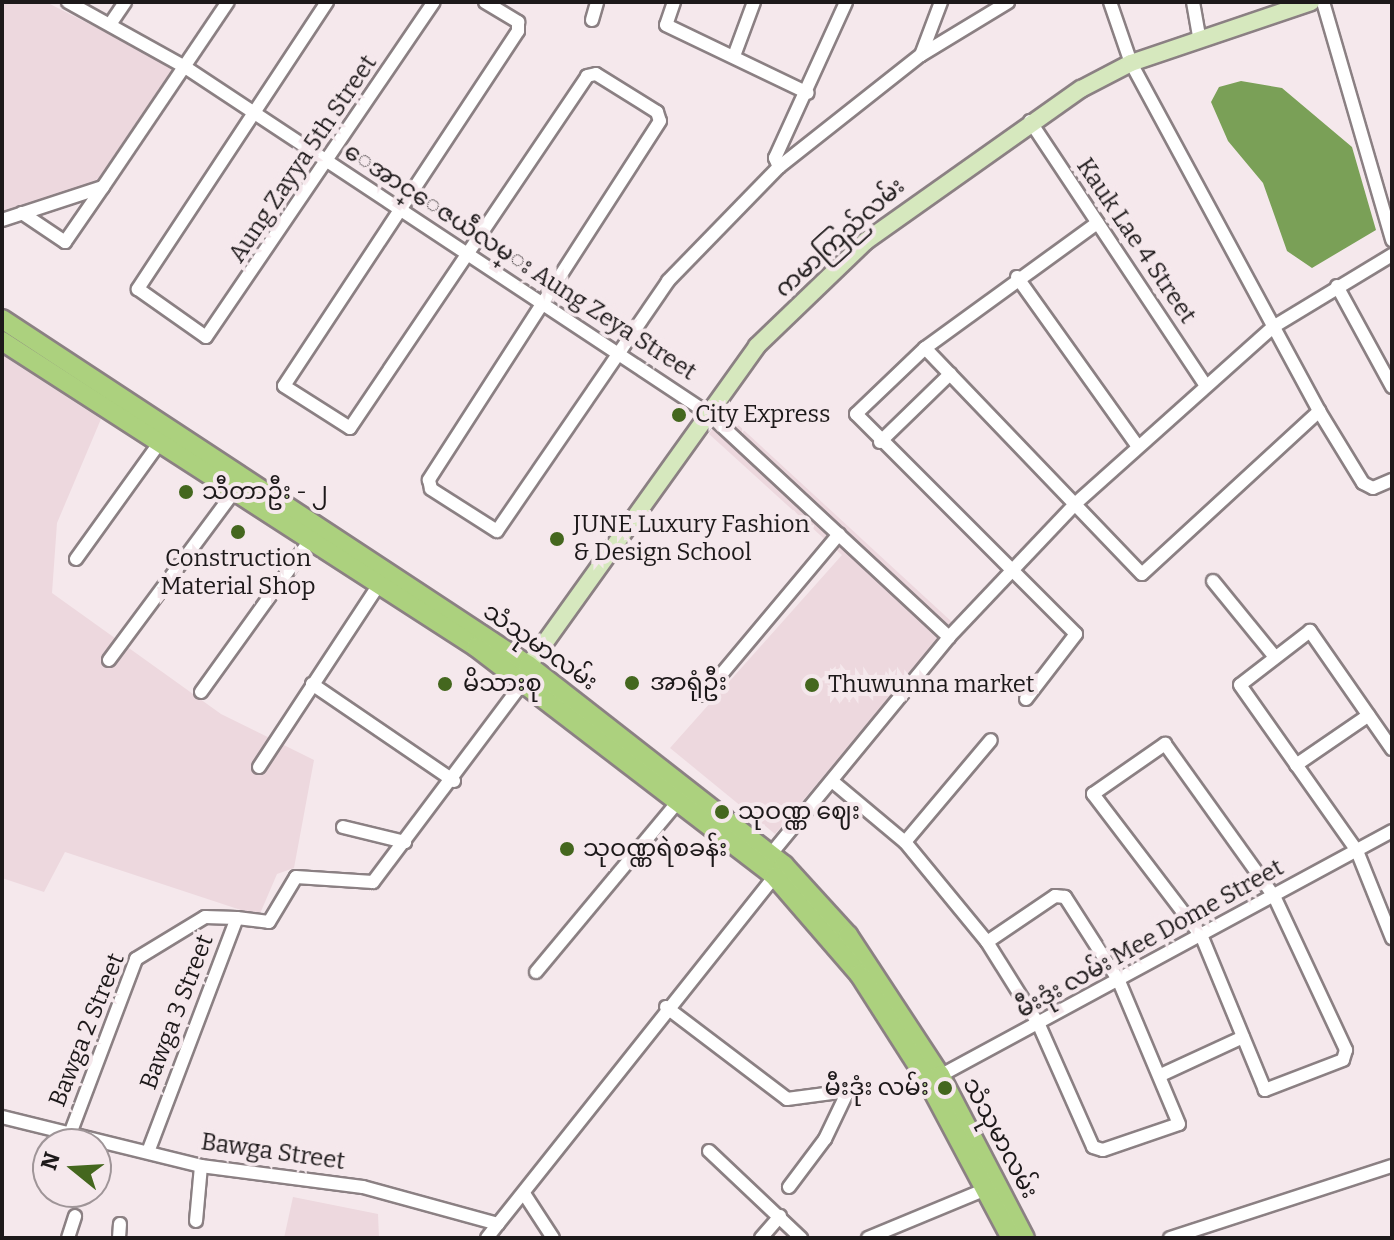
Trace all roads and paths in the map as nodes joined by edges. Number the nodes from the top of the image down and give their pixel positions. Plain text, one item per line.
1 (68, 2) edge
2 (125, 2) edge
3 (228, 2) edge
4 (327, 2) edge
5 (434, 2) edge
6 (485, 2) edge
7 (597, 2) edge
8 (674, 2) edge
9 (754, 2) edge
10 (846, 2) edge
11 (941, 2) edge
12 (1008, 2) edge
13 (1110, 2) edge
14 (1193, 2) edge
15 (1311, 2) edge
16 (1323, 2) edge
17 (592, 20) dead end
18 (111, 23) junction
19 (1200, 40) junction
20 (921, 55) junction
21 (734, 56) junction
22 (1131, 63) junction
23 (185, 67) junction
24 (808, 93) junction
25 (255, 113) junction
26 (1030, 121) junction
27 (327, 161) junction
28 (779, 167) junction
29 (103, 187) junction
30 (399, 206) junction
31 (22, 213) junction
32 (2, 220) edge
33 (1097, 223) junction
34 (1392, 240) edge
35 (1392, 255) edge
36 (472, 256) junction
37 (1017, 277) junction
38 (1337, 286) junction
39 (545, 305) junction
40 (2, 319) edge
41 (1273, 327) junction
42 (2, 341) edge
43 (925, 348) junction
44 (618, 350) junction
45 (950, 374) junction
46 (1205, 384) junction
47 (1392, 387) edge
48 (1319, 411) junction
49 (709, 414) junction
50 (164, 436) junction
51 (880, 442) junction
52 (1137, 445) junction
53 (1392, 480) edge
54 (240, 484) junction
55 (1075, 504) junction
56 (314, 533) junction
57 (839, 534) junction
58 (76, 559) dead end
59 (1008, 572) junction
60 (383, 578) junction
61 (1213, 581) dead end
62 (949, 637) junction
63 (1275, 657) junction
64 (109, 660) dead end
65 (526, 674) junction
66 (312, 684) junction
67 (201, 692) dead end
68 (704, 695) dead end
69 (1026, 699) dead end
70 (1369, 715) junction
71 (991, 740) dead end
72 (1392, 749) edge
73 (1296, 765) junction
74 (259, 767) dead end
75 (454, 781) junction
76 (832, 781) junction
77 (684, 795) junction
78 (343, 827) dead end
79 (1392, 831) edge
80 (405, 842) junction
81 (905, 842) junction
82 (1357, 851) junction
83 (773, 865) junction
84 (1274, 896) junction
85 (237, 918) junction
86 (1202, 937) junction
87 (1392, 938) edge
88 (987, 942) junction
89 (536, 972) dead end
90 (1119, 981) junction
91 (666, 1007) junction
92 (1039, 1025) junction
93 (1243, 1037) junction
94 (1163, 1074) junction
95 (934, 1079) junction
96 (2, 1117) edge
97 (46, 1128) edge
98 (72, 1128) edge
99 (112, 1144) edge
100 (709, 1151) dead end
101 (148, 1152) junction
102 (201, 1166) junction
103 (1392, 1166) edge
104 (993, 1186) junction
105 (789, 1187) dead end
106 (525, 1195) junction
107 (75, 1216) dead end
108 (780, 1216) junction
109 (196, 1221) dead end
110 (120, 1224) dead end
111 (498, 1224) junction
112 (1202, 1234) edge
113 (68, 1238) edge
114 (119, 1238) edge
115 (487, 1238) edge
116 (553, 1238) edge
117 (761, 1238) edge
118 (801, 1238) edge
119 (868, 1238) edge
120 (1011, 1238) edge
121 (1025, 1238) edge
122 (1170, 1238) edge

1 - 18 street, ေအာင္ေဇယဵလမ္း Aung Zeya Street
2 - 18 street
3 - 23 street
4 - 25 street
5 - 27 street, Aung Zayya 5th Street
6 - 30 street
7 - 17 street
8 - 21 street
9 - 21 street
10 - 24 street
11 - 20 street
12 - 20 street
13 - 22 street
14 - 19 street
15 - 19 main road, ကမာကြည်လမ်း
16 - 34 street
18 - 23 street, ေအာင္ေဇယဵလမ္း Aung Zeya Street
19 - 22 main road, ကမာကြည်လမ်း
20 - 28 street
21 - 24 street
22 - 26 main road, ကမာကြည်လမ်း
22 - 41 street
23 - 25 street, ေအာင္ေဇယဵလမ္း Aung Zeya Street
23 - 29 street
24 - 28 street
25 - 27 street, ေအာင္ေဇယဵလမ္း Aung Zeya Street
25 - 27 street, Aung Zayya 5th Street
26 - 33 street, Kauk Lae 4 Street
26 - 49 main road, ကမာကြည်လမ်း
27 - 30 street, ေအာင္ေဇယဵလမ္း Aung Zeya Street
28 - 44 street
29 - 31 street
29 - 31 street
30 - 36 street, ေအာင္ေဇယဵလမ္း Aung Zeya Street
30 - 36 street
31 - 32 street
33 - 37 street
33 - 46 street, Kauk Lae 4 Street
35 - 38 street
36 - 39 street, ေအာင္ေဇယဵလမ္း Aung Zeya Street
36 - 39 street
37 - 43 street
37 - 52 street
38 - 41 street
38 - 47 street
39 - 44 street, ေအာင္ေဇယဵလမ္း Aung Zeya Street
39 - 44 street
40 - 50 main road, သံသုမာလမ်း
41 - 46 street
41 - 48 street
42 - 50 main road, သံသုမာလမ်း
43 - 45 street
43 - 51 street
44 - 49 street, ေအာင္ေဇယဵလမ္း Aung Zeya Street
45 - 51 street
45 - 55 street
46 - 52 street
48 - 53 street
48 - 55 street
49 - 57 street, ေအာင္ေဇယဵလမ္း Aung Zeya Street
49 - 65 main road, ကမာကြည်လမ်း
50 - 54 main road, သံသုမာလမ်း
50 - 58 street
51 - 59 street
52 - 55 street
54 - 56 main road, သံသုမာလမ်း
54 - 64 street
55 - 59 street
56 - 60 main road, သံသုမာလမ်း
56 - 67 street
57 - 62 street, ေအာင္ေဇယဵလမ္း Aung Zeya Street
57 - 68 street
59 - 62 street
59 - 69 street
60 - 65 main road, သံသုမာလမ်း
60 - 66 street
61 - 63 street
62 - 76 street
63 - 70 street
63 - 73 street
65 - 75 street, Bawga 3 Street
65 - 77 main road, သံသုမာလမ်း
66 - 74 street
66 - 75 street
70 - 72 street
70 - 73 street
71 - 81 street
73 - 82 street
75 - 80 street, Bawga 3 Street
76 - 81 street
76 - 83 street
77 - 83 main road, သံသုမာလမ်း
77 - 89 street
78 - 80 street
79 - 82 street, မီးဒုံး လမ်း Mee Dome Street
80 - 85 street, Bawga 3 Street
81 - 88 street
82 - 84 street, မီးဒုံး လမ်း Mee Dome Street
82 - 87 street
83 - 91 street
83 - 95 main road, သံသုမာလမ်း
84 - 86 street, မီးဒုံး လမ်း Mee Dome Street
84 - 86 street
84 - 93 street
85 - 98 street, Bawga 2 Street
85 - 101 street, Bawga 3 Street
86 - 90 street, မီးဒုံး လမ်း Mee Dome Street
86 - 93 street
88 - 90 street
88 - 92 street
90 - 92 street, မီးဒုံး လမ်း Mee Dome Street
90 - 94 street
91 - 105 street
91 - 106 street
92 - 94 street
92 - 95 street, မီးဒုံး လမ်း Mee Dome Street
93 - 94 street
95 - 104 main road, သံသုမာလမ်း
96 - 97 street, Bawga Street
99 - 101 street, Bawga Street
100 - 108 street
101 - 102 street, Bawga Street
102 - 109 street
102 - 111 street, Bawga Street
103 - 112 street
104 - 119 street
104 - 120 main road, သံသုမာလမ်း
104 - 121 main road, သံသုမာလမ်း
106 - 111 street
106 - 116 street
107 - 113 street
108 - 117 street
108 - 118 street
110 - 114 street
111 - 115 street
112 - 122 street

